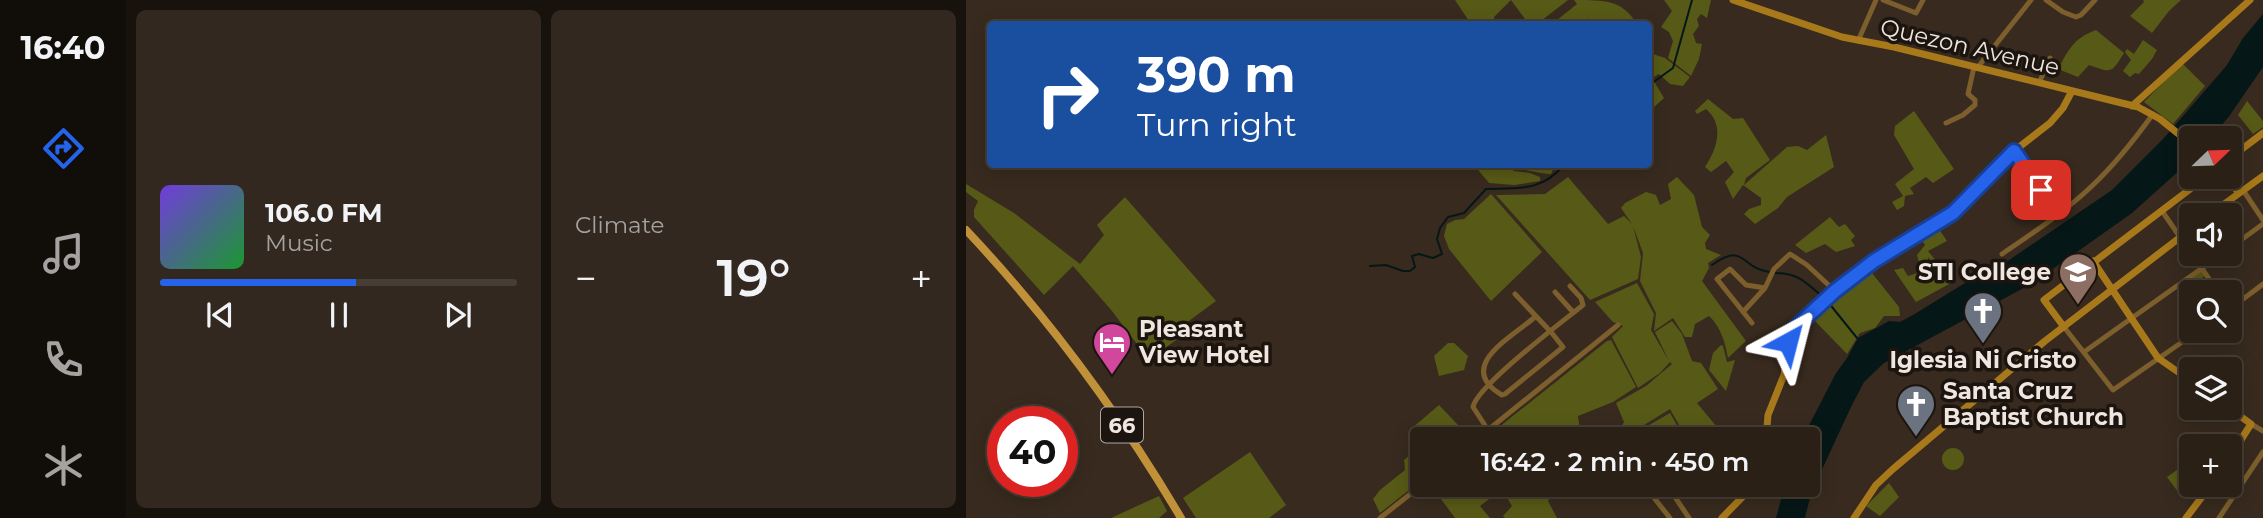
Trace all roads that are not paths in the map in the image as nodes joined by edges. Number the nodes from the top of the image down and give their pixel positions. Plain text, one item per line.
1 (1734, 0) edge
2 (1876, 0) edge
3 (1883, 0) edge
4 (1923, 0) edge
5 (2031, 0) edge
6 (2046, 0) edge
7 (2095, 0) edge
8 (2250, 0) edge
9 (1858, 41) junction
10 (2050, 58) dead end
11 (1976, 67) junction
12 (2039, 83) junction
13 (2072, 91) junction
14 (2132, 106) junction
15 (2156, 116) junction
16 (1946, 123) dead end
17 (2263, 133) edge
18 (2179, 134) edge
19 (2242, 150) edge
20 (2014, 151) junction
21 (2263, 176) edge
22 (2190, 189) edge
23 (2238, 189) edge
24 (2041, 190) dead end
25 (2241, 192) junction
26 (2226, 203) edge
27 (2162, 211) junction
28 (2263, 222) edge
29 (966, 230) edge
30 (2179, 236) edge
31 (2179, 238) edge
32 (2242, 239) edge
33 (2003, 254) dead end
34 (2093, 261) junction
35 (2205, 266) edge
36 (2202, 268) junction
37 (2210, 280) edge
38 (2263, 284) edge
39 (1570, 286) dead end
40 (1765, 288) junction
41 (2112, 289) junction
42 (1555, 292) dead end
43 (1515, 293) dead end
44 (1830, 296) junction
45 (2242, 299) edge
46 (1573, 312) junction
47 (1744, 312) junction
48 (1535, 317) junction
49 (2132, 318) junction
50 (1752, 323) dead end
51 (1618, 325) dead end
52 (2064, 327) junction
53 (1551, 332) junction
54 (2180, 343) edge
55 (2084, 352) junction
56 (2158, 358) junction
57 (2179, 373) edge
58 (1489, 384) junction
59 (2242, 417) edge
60 (2251, 424) junction
61 (1486, 427) edge
62 (1492, 427) edge
63 (1767, 427) edge
64 (2263, 431) edge
65 (2242, 438) edge
66 (2263, 452) edge
67 (1410, 494) edge
68 (1653, 497) edge
69 (1675, 497) dead end
70 (1742, 497) edge
71 (2202, 497) edge
72 (1181, 518) edge
73 (1380, 518) edge
74 (1670, 518) edge
75 (1689, 518) edge
76 (1722, 518) edge
77 (1854, 518) edge
78 (2186, 518) edge
79 (2219, 518) edge

1 - 9 street, Quezon Avenue
2 - 9 street
3 - 4 street
5 - 11 street
6 - 7 street
8 - 14 street
9 - 11 street, Quezon Avenue
10 - 12 street
11 - 12 street, Quezon Avenue
11 - 16 street
12 - 13 street, Quezon Avenue
13 - 14 street, Quezon Avenue
13 - 20 street
14 - 15 street, Quezon Avenue
15 - 18 street, Quezon Avenue
15 - 33 street
17 - 19 street
20 - 24 street
20 - 44 street
21 - 25 street
22 - 27 street
23 - 25 street
25 - 26 street
25 - 28 street
27 - 30 street
27 - 34 street
28 - 32 street
29 - 72 main road, 66
31 - 41 street
34 - 41 street
34 - 52 street
35 - 36 street
36 - 37 street
36 - 49 street
38 - 45 street
39 - 46 street
40 - 44 street
40 - 47 street
40 - 47 street
41 - 49 street
41 - 52 street
42 - 46 street
43 - 48 street
44 - 63 street
46 - 53 street
47 - 50 street
48 - 53 street
48 - 58 street
49 - 55 street
49 - 56 street
51 - 62 street
52 - 55 street
52 - 77 street
53 - 58 street
53 - 58 street
54 - 56 street
55 - 56 street
56 - 57 street
58 - 61 street
59 - 60 street
60 - 64 street
60 - 65 street
66 - 79 street
67 - 73 street
68 - 74 street
69 - 75 street
70 - 76 street
71 - 78 street

